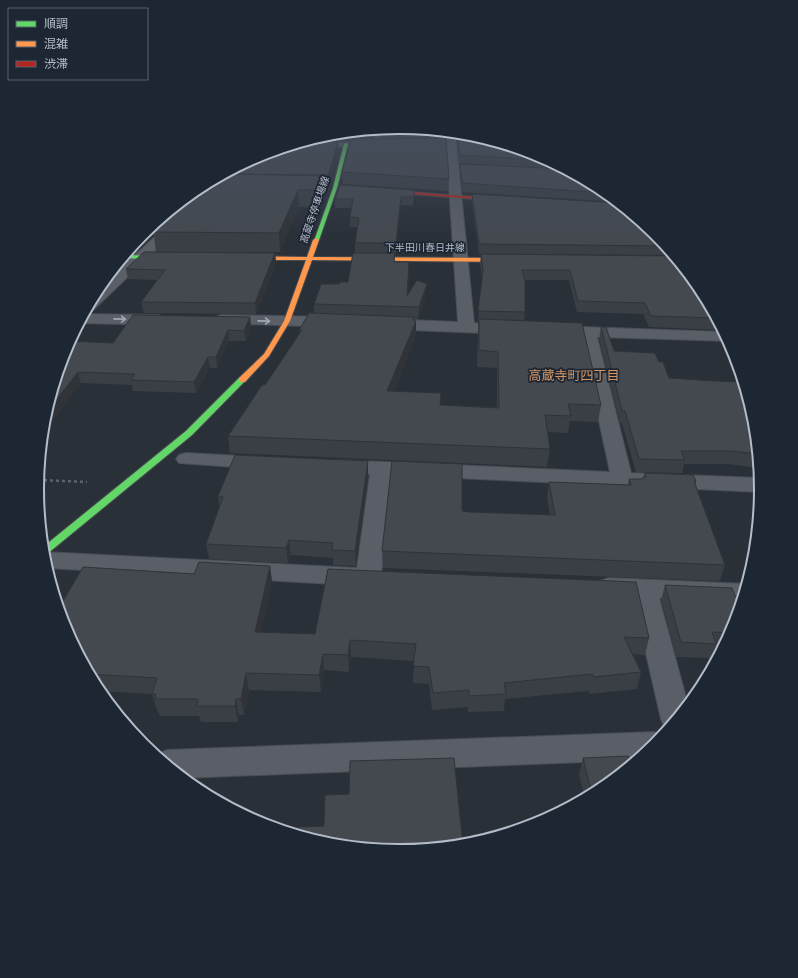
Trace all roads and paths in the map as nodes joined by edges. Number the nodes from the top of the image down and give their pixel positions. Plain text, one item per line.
1 (346, 147) edge
2 (452, 147) edge
3 (372, 190) edge
4 (455, 197) junction
5 (509, 200) edge
6 (172, 216) edge
7 (130, 257) edge
8 (142, 257) junction
9 (180, 258) edge
10 (233, 258) edge
11 (310, 258) junction
12 (461, 260) junction
13 (523, 260) edge
14 (102, 294) edge
15 (88, 319) edge
16 (176, 320) edge
17 (208, 320) edge
18 (287, 321) junction
19 (350, 323) edge
20 (373, 324) edge
21 (466, 327) junction
22 (519, 329) edge
23 (542, 330) edge
24 (588, 332) junction
25 (719, 336) edge
26 (186, 459) dead end
27 (280, 464) edge
28 (319, 465) edge
29 (382, 468) junction
30 (622, 479) junction
31 (44, 480) edge
32 (88, 482) dead end
33 (754, 485) edge
34 (49, 547) edge
35 (52, 560) edge
36 (589, 586) edge
37 (644, 588) junction
38 (739, 592) edge
39 (674, 713) edge
40 (643, 746) edge
41 (174, 764) edge

1 - 11 main road, 高蔵寺停車場線
2 - 4 street
3 - 4 main road
4 - 5 main road
4 - 12 street
6 - 8 street
7 - 8 main road
8 - 9 main road
8 - 14 street
10 - 11 main road, 下半田川春日井線
11 - 12 main road, 下半田川春日井線
11 - 18 main road, 高蔵寺停車場線
12 - 13 main road, 下半田川春日井線
12 - 21 street
15 -> 16 street
17 -> 18 street
18 - 19 street
18 - 34 main road, 高蔵寺停車場線
20 - 21 street
21 - 22 street
23 - 24 street
24 - 25 street
24 - 30 street
26 - 27 street
28 - 29 street
29 - 30 street
29 - 35 street
30 - 33 street
31 - 32 path
36 - 37 street
37 - 38 street
37 - 39 street
40 - 41 street

